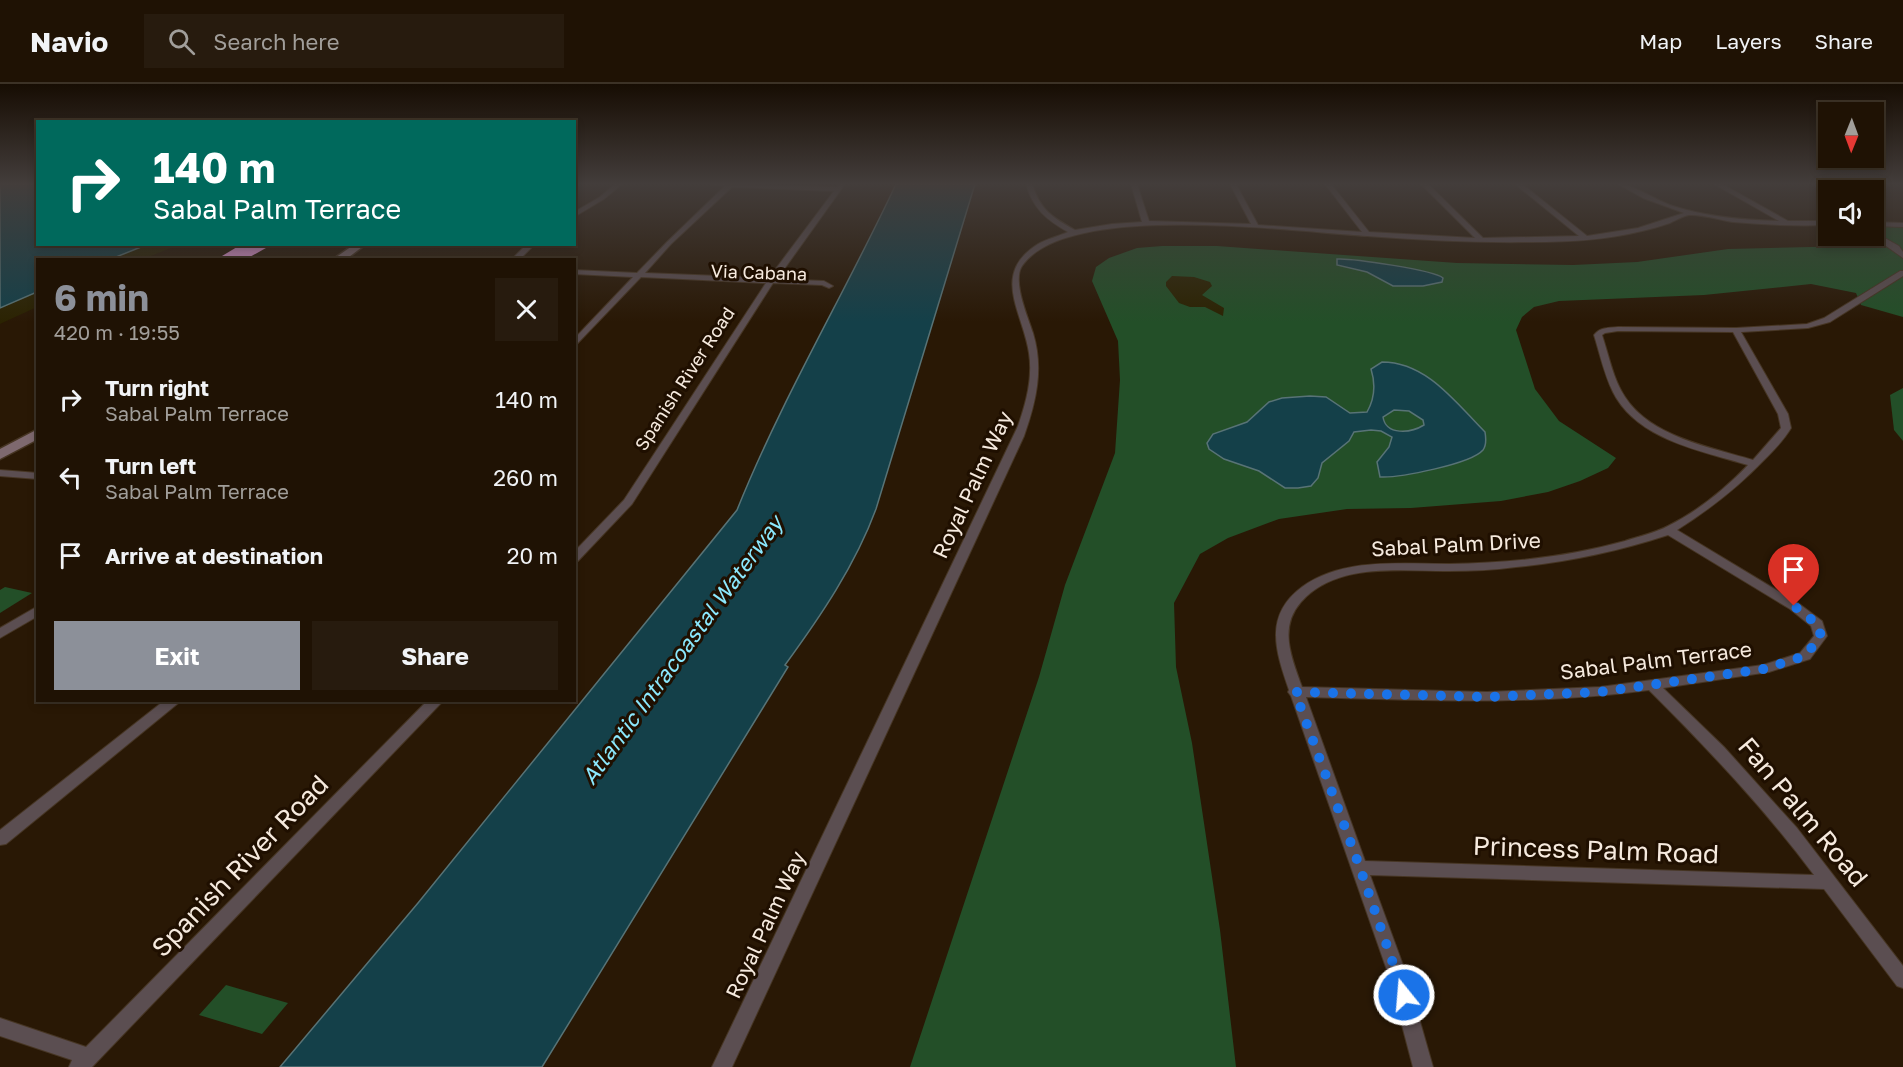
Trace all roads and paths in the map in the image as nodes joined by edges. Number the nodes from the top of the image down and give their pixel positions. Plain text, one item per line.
1 (683, 230) edge
2 (808, 230) edge
3 (1070, 230) edge
4 (1090, 230) edge
5 (1302, 230) edge
6 (1364, 230) edge
7 (1471, 230) edge
8 (1576, 230) edge
9 (1639, 230) edge
10 (1075, 233) junction
11 (1367, 234) junction
12 (1586, 238) junction
13 (1481, 240) junction
14 (1884, 240) edge
15 (359, 246) edge
16 (530, 246) edge
17 (1903, 256) edge
18 (340, 258) edge
19 (516, 258) edge
20 (576, 272) edge
21 (1903, 273) edge
22 (639, 275) junction
23 (576, 280) edge
24 (632, 282) junction
25 (769, 284) junction
26 (1736, 330) junction
27 (576, 343) edge
28 (36, 434) edge
29 (0, 455) edge
30 (1754, 465) junction
31 (0, 473) edge
32 (36, 477) edge
33 (1668, 530) junction
34 (576, 557) edge
35 (36, 611) edge
36 (0, 634) edge
37 (1653, 686) junction
38 (1295, 692) junction
39 (172, 702) edge
40 (435, 702) edge
41 (0, 839) edge
42 (1360, 868) junction
43 (1830, 882) junction
44 (1903, 980) edge
45 (0, 1027) edge
46 (84, 1062) edge
47 (722, 1067) edge
48 (1423, 1067) edge

1 - 22 street
2 - 25 street, Spanish River Road
3 - 10 street
4 - 10 street, Royal Palm Way
5 - 11 street, Royal Palm Way
6 - 11 street
7 - 13 street
8 - 12 street
9 - 12 street, Royal Palm Way
10 - 47 street, Royal Palm Way
11 - 13 street, Royal Palm Way
12 - 13 street, Royal Palm Way
14 - 17 street
15 - 18 main road
16 - 19 street
20 - 22 street, Via Cabana
21 - 26 street
22 - 24 street
22 - 25 street, Via Cabana
23 - 24 street, Via Cabana
24 - 25 street, Via Cabana
24 - 27 street
25 - 25 street, Via Cabana
25 - 34 street, Spanish River Road
26 - 30 street, Sabal Palm Drive
26 - 30 street
28 - 29 main road
30 - 33 street, Sabal Palm Drive
31 - 32 street
33 - 37 street, Sabal Palm Terrace
33 - 38 street, Sabal Palm Drive
35 - 36 street
37 - 38 street, Sabal Palm Terrace
37 - 43 street, Fan Palm Road
38 - 42 street, Sabal Palm Drive
39 - 41 street
40 - 46 street, Spanish River Road
42 - 43 street, Princess Palm Road
42 - 48 street, Sabal Palm Drive
43 - 44 street, Fan Palm Road
45 - 46 street

